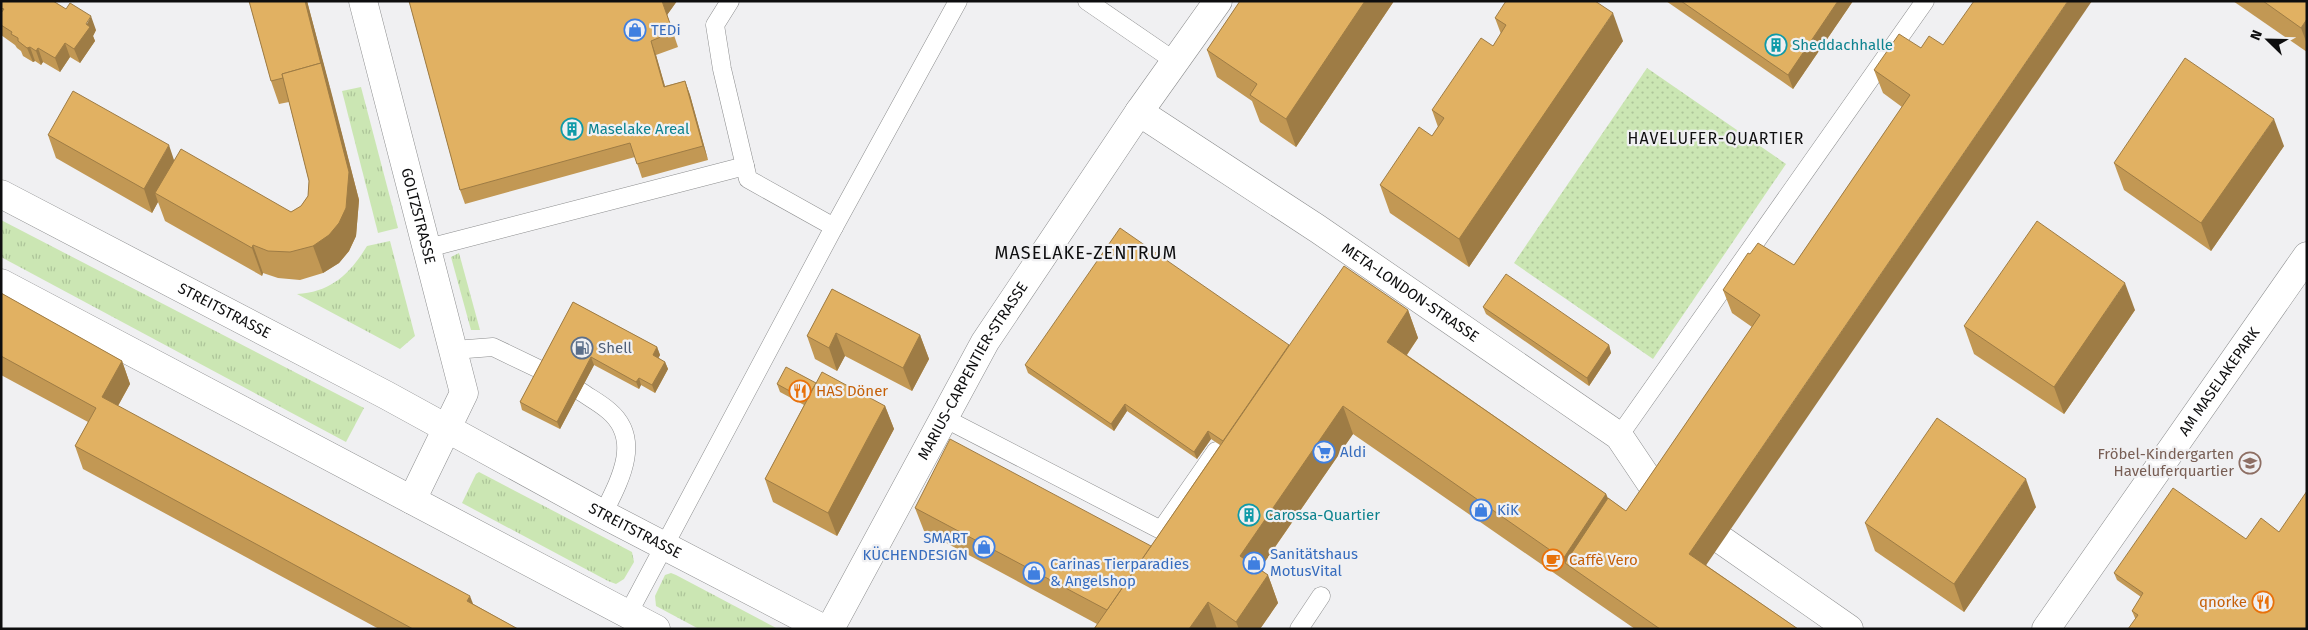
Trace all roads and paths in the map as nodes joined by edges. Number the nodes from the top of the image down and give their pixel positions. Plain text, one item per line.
1 (362, 1) edge
2 (730, 1) edge
3 (958, 1) edge
4 (1088, 1) edge
5 (1218, 1) edge
6 (1926, 1) edge
7 (1176, 62) junction
8 (1139, 112) junction
9 (745, 166) junction
10 (1, 194) edge
11 (834, 227) junction
12 (428, 248) junction
13 (2307, 256) edge
14 (1, 283) edge
15 (454, 350) junction
16 (543, 371) edge
17 (580, 391) edge
18 (944, 418) junction
19 (448, 430) junction
20 (1619, 436) junction
21 (1216, 451) edge
22 (1660, 497) edge
23 (412, 500) junction
24 (603, 514) junction
25 (1723, 541) dead end
26 (665, 545) junction
27 (1322, 596) dead end
28 (628, 614) junction
29 (656, 629) edge
30 (824, 629) edge
31 (830, 629) edge
32 (1299, 629) edge
33 (1849, 629) edge
34 (2046, 629) edge

1 - 12 street, GOLTZSTRASSE
2 - 9 lane
3 - 11 lane
4 - 7 lane
5 - 7 street, MARIUS-CARPENTIER-STRASSE
6 - 20 lane
7 - 8 street, MARIUS-CARPENTIER-STRASSE
8 - 18 street, MARIUS-CARPENTIER-STRASSE
8 - 20 street, META-LONDON-STRASSE
9 - 11 lane
9 - 12 lane
10 - 19 street, STREITSTRASSE
11 - 26 lane
12 - 15 street, GOLTZSTRASSE
13 - 34 street, AM MASELAKEPARK
14 - 23 street
15 - 16 lane
15 - 19 street, GOLTZSTRASSE
17 - 24 lane
18 - 21 lane
18 - 31 street, MARIUS-CARPENTIER-STRASSE
19 - 23 street
19 - 24 street, STREITSTRASSE
20 - 22 street, META-LONDON-STRASSE
23 - 28 street
24 - 26 street, STREITSTRASSE
25 - 33 street
26 - 28 lane
26 - 30 street, STREITSTRASSE
27 - 32 lane
28 - 29 street

